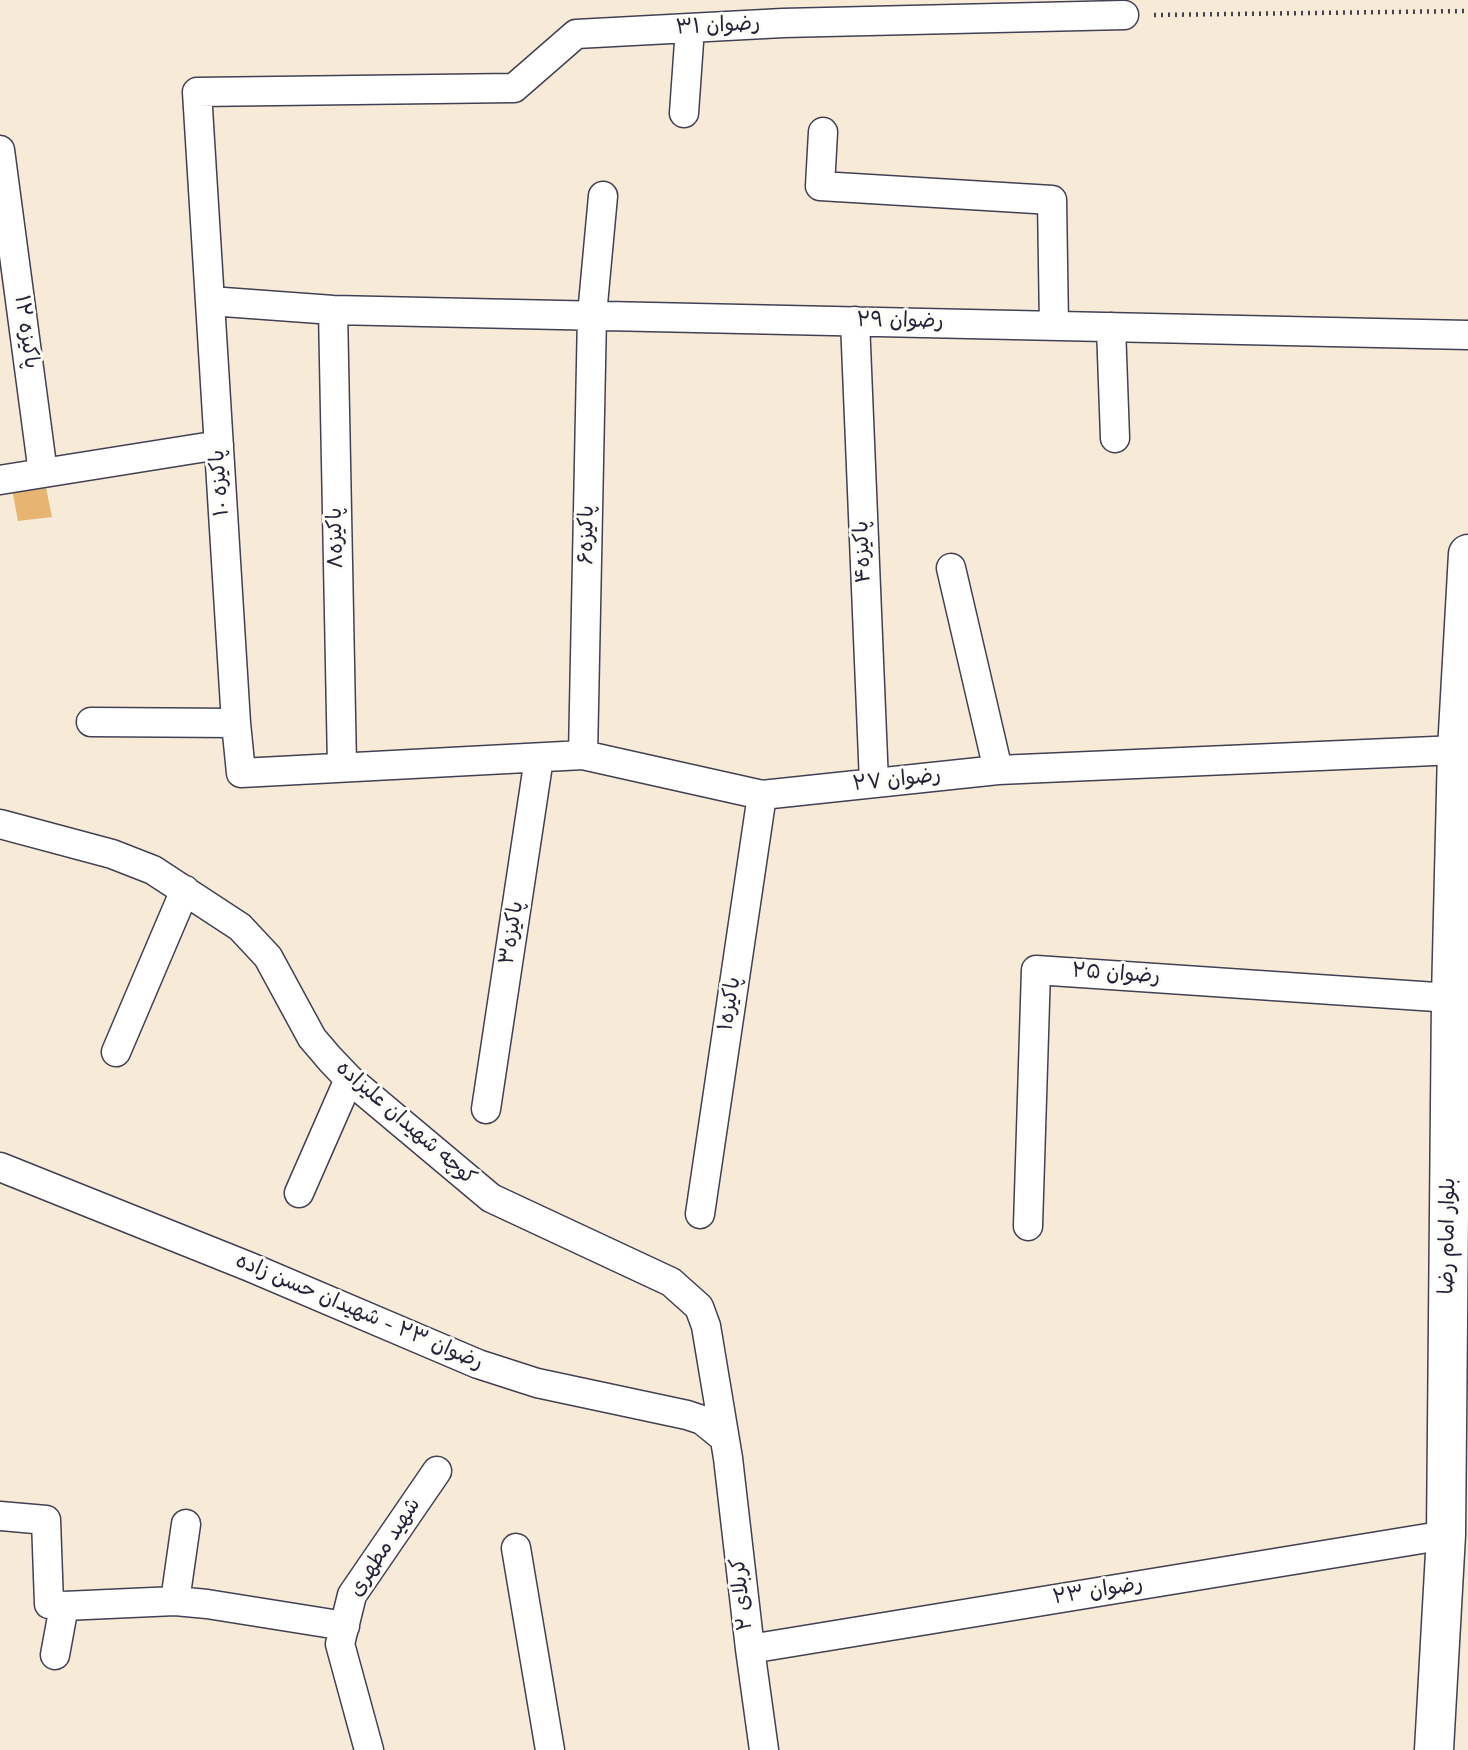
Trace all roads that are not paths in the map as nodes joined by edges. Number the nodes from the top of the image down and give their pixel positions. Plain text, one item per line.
1 (1124, 15) road end
2 (690, 28) junction
3 (197, 92) joint
4 (684, 113) dead end
5 (823, 132) dead end
6 (1, 162) edge
7 (603, 196) dead end
8 (210, 301) junction
9 (333, 310) junction
10 (592, 315) junction
11 (855, 321) junction
12 (1054, 326) junction
13 (1111, 327) junction
14 (1468, 335) edge
15 (1115, 438) dead end
16 (219, 444) junction
17 (43, 473) junction
18 (0, 480) edge
19 (1468, 554) edge
20 (951, 568) dead end
21 (91, 722) dead end
22 (236, 723) junction
23 (1457, 750) junction
24 (583, 755) junction
25 (539, 758) junction
26 (342, 766) junction
27 (998, 770) junction
28 (874, 783) junction
29 (762, 795) junction
30 (0, 824) edge
31 (186, 890) junction
32 (1451, 998) junction
33 (116, 1052) dead end
34 (349, 1079) junction
35 (486, 1110) dead end
36 (0, 1167) edge
37 (299, 1193) dead end
38 (699, 1214) dead end
39 (1028, 1226) dead end
40 (723, 1437) junction
41 (437, 1471) dead end
42 (0, 1516) edge
43 (186, 1524) dead end
44 (1446, 1535) junction
45 (516, 1548) dead end
46 (175, 1601) junction
47 (64, 1606) junction
48 (345, 1626) junction
49 (750, 1649) junction
50 (55, 1655) dead end
51 (369, 1750) edge
52 (550, 1750) edge
53 (764, 1750) edge
54 (1434, 1750) edge

1 - 2 street, رضوان ۳۱
2 - 3 street, رضوان ۳۱
2 - 4 street
3 - 8 street, پاکیزه ۱۰
5 - 12 street
6 - 17 street, پاکیزه ۱۲
7 - 10 street, پاکیزه۶
8 - 9 street, رضوان ۲۹
8 - 16 street, پاکیزه ۱۰
9 - 10 street, رضوان ۲۹
9 - 26 street, پاکیزه۸
10 - 11 street, رضوان ۲۹
10 - 24 street, پاکیزه۶
11 - 12 street, رضوان ۲۹
11 - 28 street, پاکیزه۴
12 - 13 street, رضوان ۲۹
13 - 14 street, رضوان ۲۹
13 - 15 street
16 - 17 street
16 - 22 street, پاکیزه ۱۰
17 - 18 street
19 - 23 main road, بلوار امام رضا
20 - 27 street
21 - 22 street
22 - 26 street, پاکیزه ۱۰
23 - 27 street, رضوان ۲۷
23 - 32 main road, بلوار امام رضا
24 - 25 street, رضوان ۲۷
24 - 29 street, رضوان ۲۷
25 - 26 street, رضوان ۲۷
25 - 35 street, پاکیزه۳
27 - 28 street, رضوان ۲۷
28 - 29 street, رضوان ۲۷
29 - 38 street, پاکیزه۱
30 - 31 street, کوچه شهیدان علیزاده
31 - 33 street
31 - 34 street, کوچه شهیدان علیزاده
32 - 39 street, رضوان ۲۵
32 - 44 main road, بلوار امام رضا
34 - 37 street
34 - 40 street, کوچه شهیدان علیزاده
36 - 40 street, رضوان ۲۳ - شهیدان حسن زاده
40 - 49 street, کربلای ۲
41 - 48 street, شهید مطهری
42 - 47 street
43 - 46 street
44 - 49 street, رضوان ۲۳
44 - 54 main road, بلوار امام رضا
45 - 52 street
46 - 47 street
46 - 48 street
47 - 50 street
48 - 51 street, شهید مطهری
49 - 53 street, کربلای ۲

